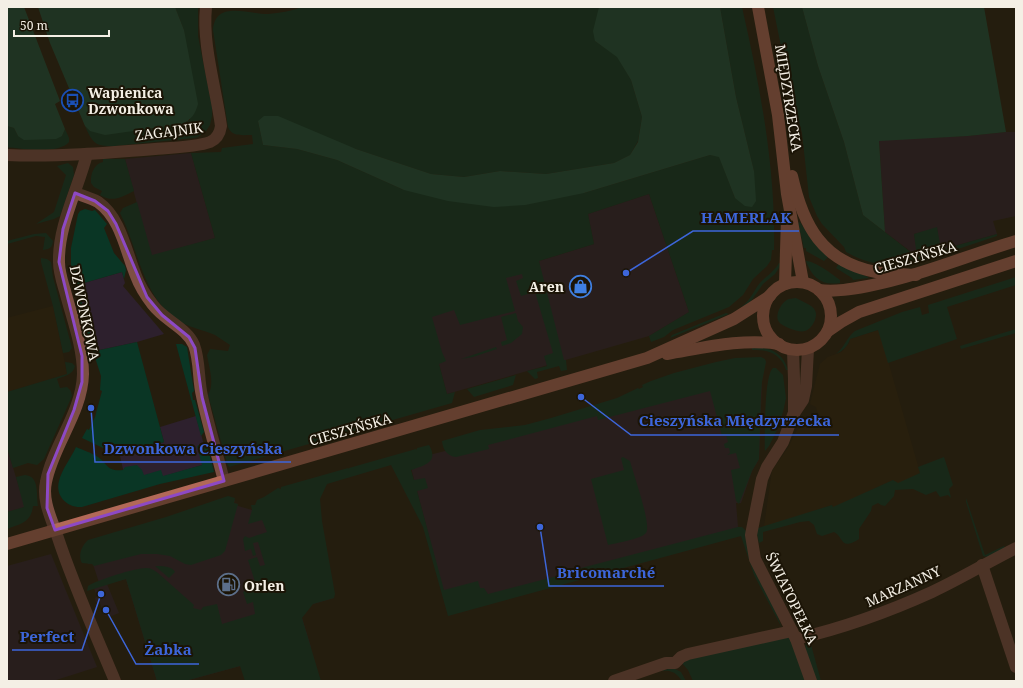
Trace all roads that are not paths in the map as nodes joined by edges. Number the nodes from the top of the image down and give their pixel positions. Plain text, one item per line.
1 (206, 7) edge
2 (758, 7) edge
3 (778, 115) junction
4 (86, 154) junction
5 (7, 155) edge
6 (75, 193) junction
7 (787, 194) junction
8 (1016, 242) edge
9 (1016, 261) edge
10 (916, 275) junction
11 (803, 282) junction
12 (785, 284) junction
13 (819, 290) junction
14 (770, 296) junction
15 (828, 331) junction
16 (778, 344) junction
17 (808, 349) junction
18 (793, 350) junction
19 (653, 356) junction
20 (794, 415) junction
21 (224, 481) junction
22 (55, 530) junction
23 (7, 544) edge
24 (1016, 548) edge
25 (982, 565) junction
26 (794, 635) junction
27 (1016, 666) edge
28 (115, 681) edge
29 (614, 681) edge
30 (811, 681) edge

1 - 4 street, ZAGAJNIK
2 - 3 main road, MIĘDZYRZECKA
3 - 7 main road, MIĘDZYRZECKA
3 - 10 main road
4 - 5 street
4 - 6 street, DZWONKOWA
6 - 21 street
6 - 22 street, DZWONKOWA
7 - 11 main road, MIĘDZYRZECKA
7 - 12 main road, MIĘDZYRZECKA
8 - 10 main road, CIESZYŃSKA
9 - 15 main road
10 - 13 main road, CIESZYŃSKA
11 - 12 main road
11 - 13 main road
12 - 14 main road
13 - 15 main road
14 - 16 main road
14 - 19 main road, CIESZYŃSKA
15 - 17 main road
16 - 18 main road
16 - 19 main road, CIESZYŃSKA
17 - 18 main road
17 - 20 street, ŚWIATOPEŁKA
18 - 20 street, ŚWIATOPEŁKA
19 - 21 main road, CIESZYŃSKA
20 - 26 street, ŚWIATOPEŁKA
21 - 22 main road, CIESZYŃSKA
22 - 23 main road, CIESZYŃSKA
22 - 28 street, DZWONKOWA
24 - 25 street, MARZANNY
25 - 26 street, MARZANNY
25 - 27 street
26 - 29 street, MARZANNY
26 - 30 street, ŚWIATOPEŁKA

